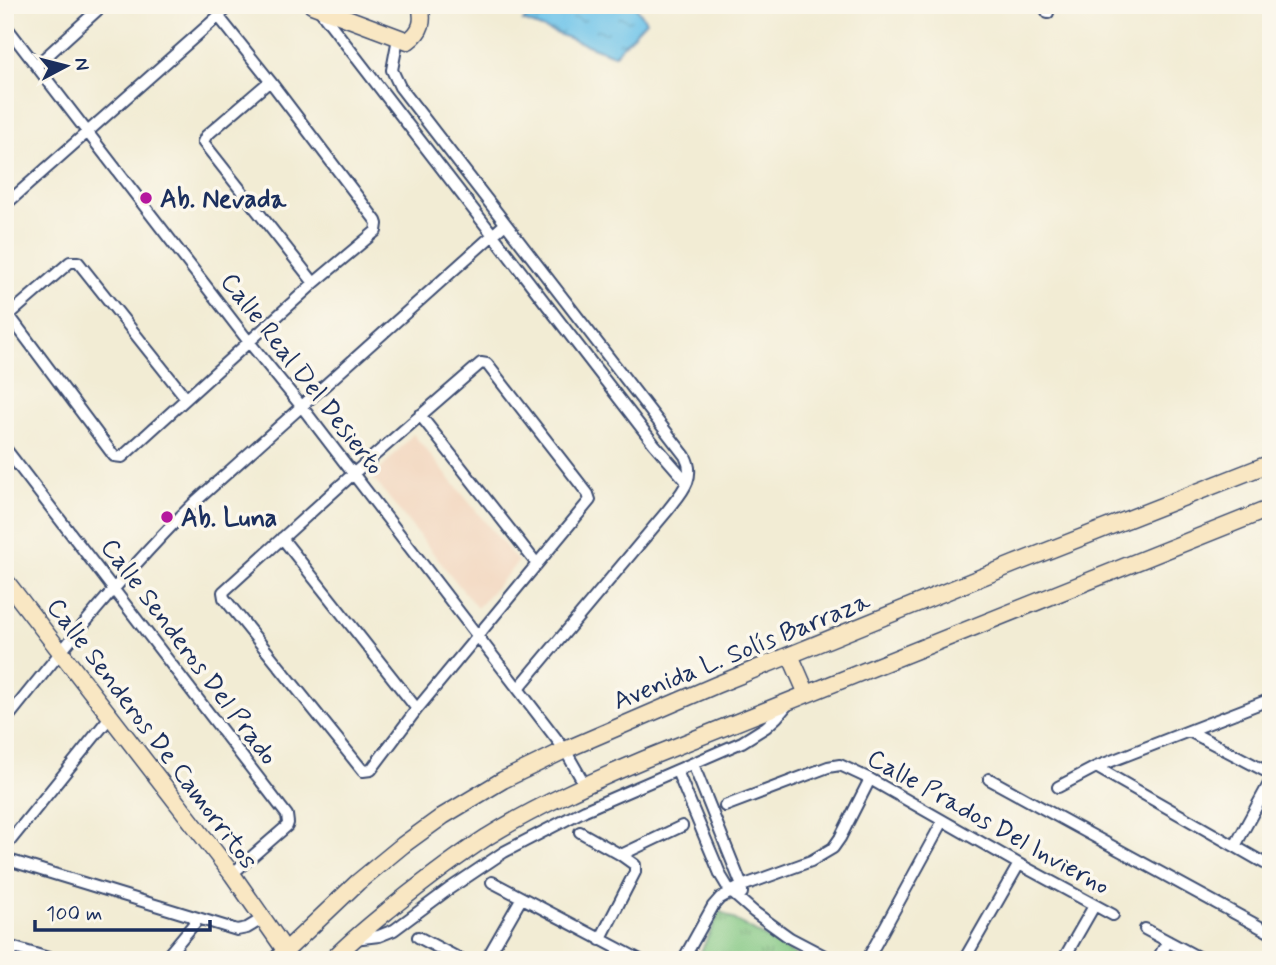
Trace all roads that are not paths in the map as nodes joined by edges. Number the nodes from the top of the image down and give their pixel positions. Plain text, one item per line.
1 (103, 5) edge
2 (231, 5) edge
3 (420, 5) edge
4 (315, 6) edge
5 (219, 17) junction
6 (5, 25) edge
7 (403, 39) junction
8 (37, 65) junction
9 (270, 81) junction
10 (89, 132) junction
11 (5, 205) edge
12 (505, 224) junction
13 (493, 234) junction
14 (314, 283) junction
15 (7, 313) edge
16 (250, 342) junction
17 (186, 398) junction
18 (302, 407) junction
19 (420, 415) junction
20 (5, 448) edge
21 (1271, 463) edge
22 (353, 474) junction
23 (687, 482) junction
24 (1271, 508) edge
25 (282, 538) junction
26 (537, 564) junction
27 (5, 580) edge
28 (115, 590) junction
29 (477, 636) junction
30 (61, 652) junction
31 (790, 655) junction
32 (518, 690) junction
33 (807, 694) junction
34 (1271, 699) edge
35 (790, 701) junction
36 (417, 709) junction
37 (110, 717) junction
38 (5, 721) edge
39 (1189, 731) junction
40 (565, 750) junction
41 (693, 764) junction
42 (1096, 767) junction
43 (677, 771) junction
44 (1271, 774) edge
45 (870, 779) junction
46 (989, 779) dead end
47 (1271, 780) edge
48 (585, 785) junction
49 (1058, 787) dead end
50 (725, 806) dead end
51 (943, 821) junction
52 (681, 826) dead end
53 (580, 832) dead end
54 (1235, 846) junction
55 (5, 847) edge
56 (621, 855) junction
57 (5, 859) edge
58 (1019, 864) junction
59 (1271, 867) edge
60 (232, 874) junction
61 (492, 882) dead end
62 (742, 886) junction
63 (730, 891) junction
64 (521, 899) junction
65 (743, 902) junction
66 (1094, 906) junction
67 (1114, 915) dead end
68 (198, 919) junction
69 (262, 919) junction
70 (1145, 929) dead end
71 (1271, 933) edge
72 (418, 937) dead end
73 (352, 939) junction
74 (600, 940) junction
75 (1168, 941) junction
76 (5, 945) edge
77 (281, 955) edge
78 (55, 960) edge
79 (164, 960) edge
80 (332, 960) edge
81 (461, 960) edge
82 (486, 960) edge
83 (639, 960) edge
84 (683, 960) edge
85 (832, 960) edge
86 (867, 960) edge
87 (964, 960) edge
88 (1063, 960) edge
89 (1157, 960) edge
90 (1203, 960) edge

1 - 8 street
2 - 5 street
3 - 7 main road
4 - 7 main road
4 - 13 street
5 - 9 street
5 - 10 street
6 - 8 street, Calle Real Del Desierto
7 - 12 street
8 - 10 street, Calle Real Del Desierto
9 - 14 street
9 - 14 street
10 - 11 street
10 - 16 street, Calle Real Del Desierto
12 - 13 street
12 - 23 street
13 - 18 street
13 - 23 street
14 - 16 street
15 - 17 street
15 - 17 street
16 - 17 street
16 - 18 street, Calle Real Del Desierto
18 - 22 street, Calle Real Del Desierto
18 - 28 street
19 - 22 street
19 - 26 street
19 - 26 street
20 - 28 street, Calle Senderos Del Prado
21 - 31 main road, Avenida L. Solís Barraza
22 - 25 street
22 - 29 street, Calle Real Del Desierto
23 - 32 street
24 - 33 main road
25 - 36 street
25 - 36 street
26 - 29 street
27 - 30 main road, Calle Senderos De Camorritos
28 - 30 street
28 - 60 street, Calle Senderos Del Prado
29 - 32 street, Calle Real Del Desierto
29 - 36 street
30 - 37 main road, Calle Senderos De Camorritos
30 - 38 street
31 - 33 main road
31 - 40 main road, Avenida L. Solís Barraza
32 - 40 street, Calle Real Del Desierto
33 - 35 main road
34 - 39 street
35 - 41 street
35 - 48 main road
37 - 55 street
37 - 60 main road, Calle Senderos De Camorritos
39 - 42 street
39 - 44 street
40 - 48 street, Calle Real Del Desierto
40 - 77 main road, Avenida L. Solís Barraza
41 - 43 street
41 - 62 street
42 - 49 street
42 - 54 street
43 - 63 street
43 - 73 street
45 - 50 street, Calle Prados Del Invierno
45 - 51 street, Calle Prados Del Invierno
45 - 62 street
46 - 71 street
47 - 54 street
48 - 73 main road
51 - 58 street, Calle Prados Del Invierno
51 - 86 street
52 - 56 street
53 - 56 street
54 - 59 street
56 - 74 street
57 - 68 street
58 - 66 street, Calle Prados Del Invierno
58 - 87 street
60 - 69 main road, Calle Senderos De Camorritos
61 - 64 street
62 - 63 street
62 - 65 street
63 - 65 street
63 - 84 street
64 - 74 street
64 - 82 street
65 - 85 street
66 - 67 street, Calle Prados Del Invierno
66 - 88 street
68 - 69 street
68 - 79 street
69 - 77 main road, Calle Senderos De Camorritos
70 - 75 street
72 - 81 street
73 - 80 main road
74 - 83 street
75 - 89 street
75 - 90 street
76 - 78 street

